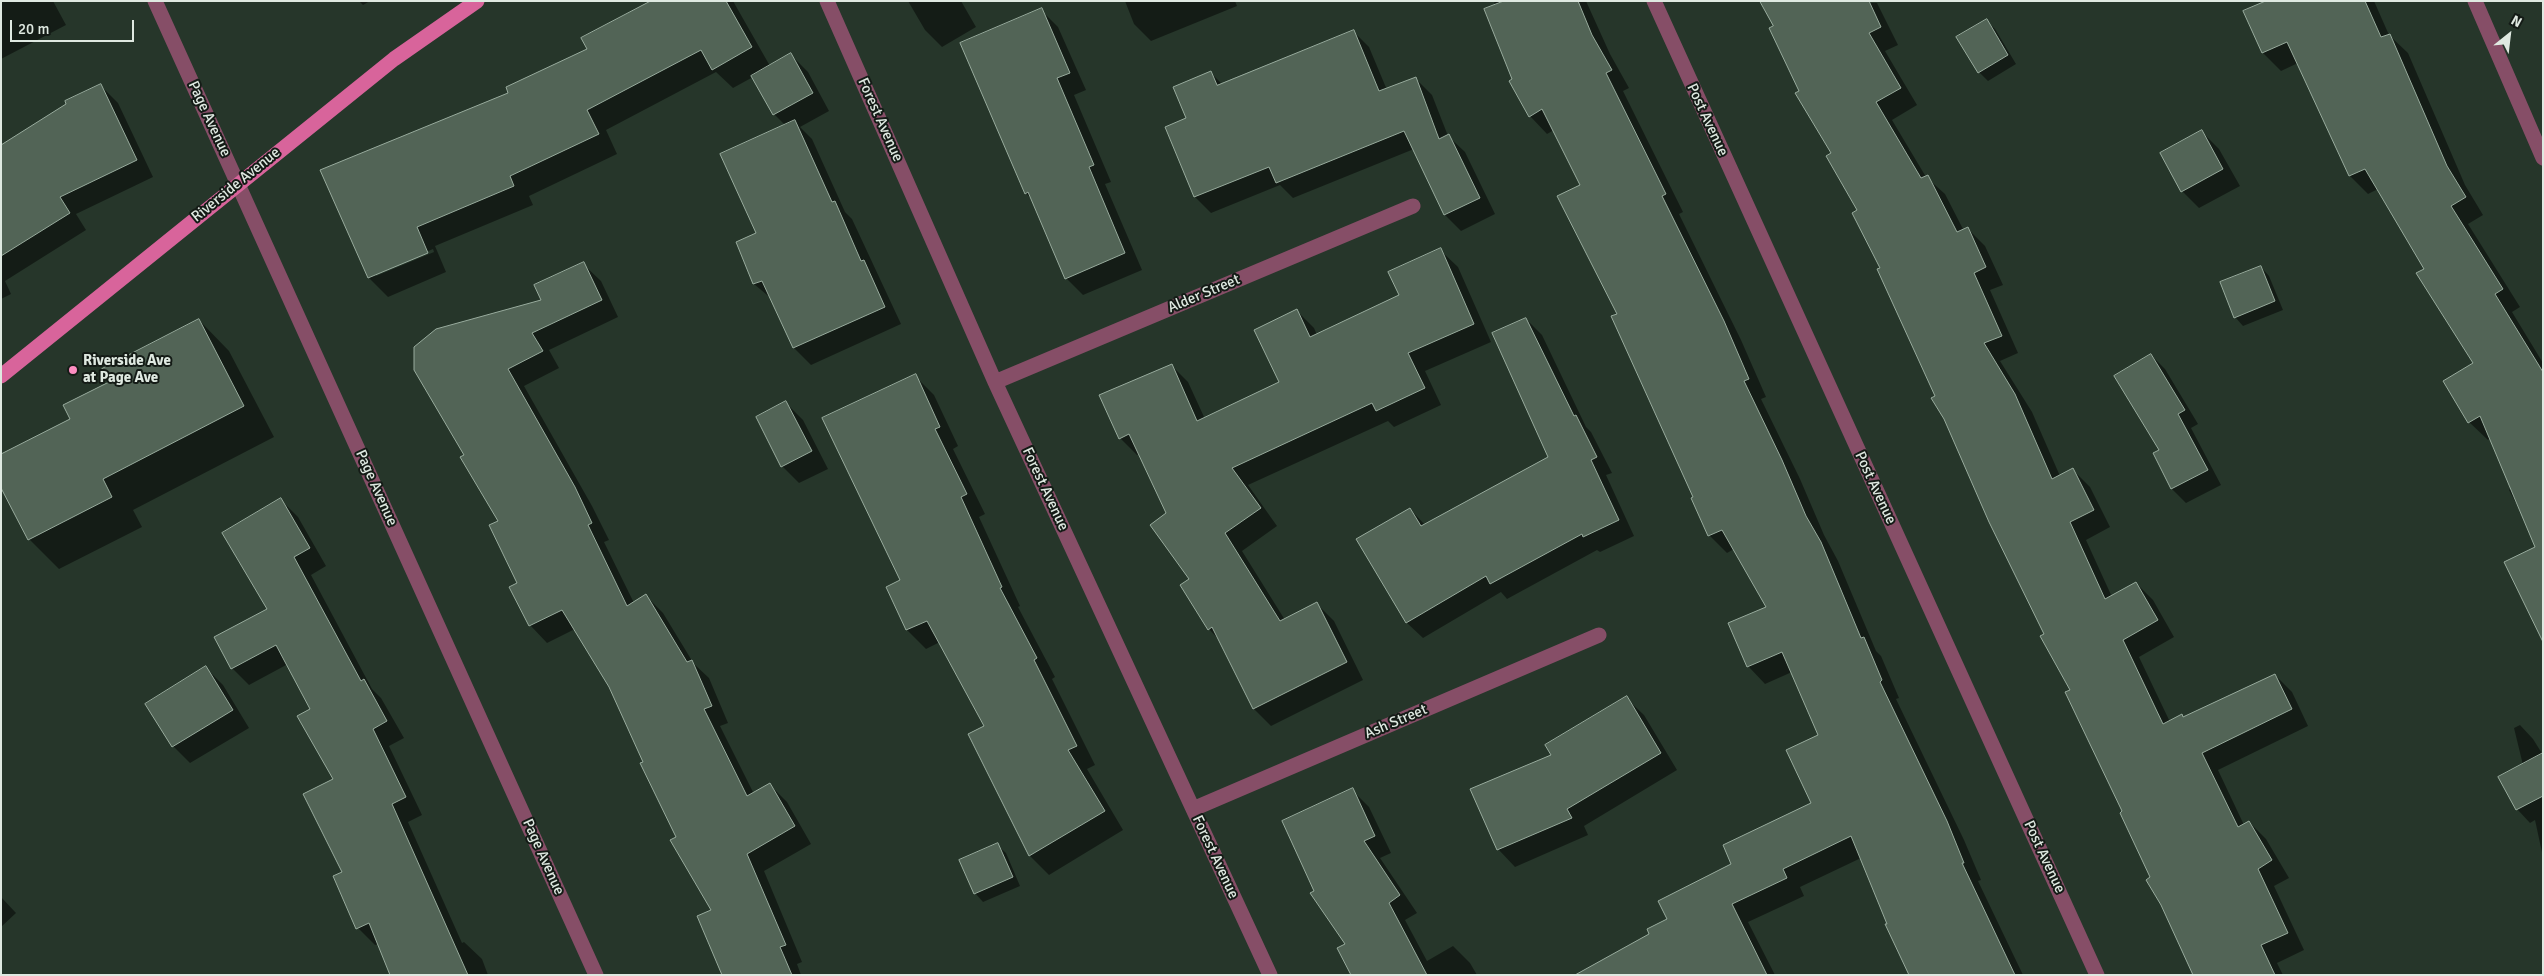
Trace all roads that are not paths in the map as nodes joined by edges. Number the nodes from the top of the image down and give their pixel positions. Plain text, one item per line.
1 (154, 1) edge
2 (476, 1) edge
3 (827, 1) edge
4 (1654, 1) edge
5 (2475, 1) edge
6 (2543, 158) edge
7 (238, 182) junction
8 (1413, 206) dead end
9 (1, 376) edge
10 (995, 382) junction
11 (1599, 635) dead end
12 (1193, 809) junction
13 (596, 975) edge
14 (1270, 975) edge
15 (2097, 975) edge

1 - 7 street, Page Avenue
2 - 7 main road, Riverside Avenue
3 - 10 street, Forest Avenue
4 - 15 street, Post Avenue
5 - 6 street
7 - 9 main road, Riverside Avenue
7 - 13 street, Page Avenue
8 - 10 street, Alder Street
10 - 12 street, Forest Avenue
11 - 12 street, Ash Street
12 - 14 street, Forest Avenue

